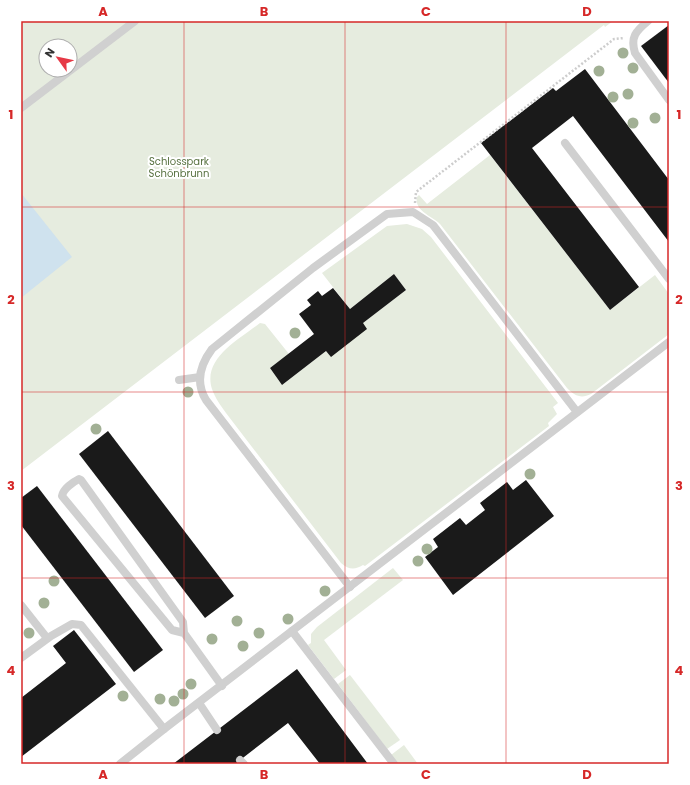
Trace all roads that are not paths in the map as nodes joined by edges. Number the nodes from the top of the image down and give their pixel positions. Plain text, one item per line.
1 (135, 21) edge
2 (648, 21) edge
3 (669, 100) edge
4 (21, 108) edge
5 (565, 143) dead end
6 (669, 279) edge
7 (669, 342) edge
8 (200, 377) junction
9 (178, 380) dead end
10 (577, 412) junction
11 (350, 587) junction
12 (21, 604) edge
13 (292, 631) junction
14 (184, 633) junction
15 (47, 638) junction
16 (21, 658) edge
17 (222, 686) junction
18 (199, 703) junction
19 (164, 729) junction
20 (217, 730) dead end
21 (120, 764) edge
22 (394, 764) edge

1 - 4 lane
2 - 3 lane
5 - 6 lane
7 - 10 lane
8 - 9 lane
8 - 10 lane
8 - 11 lane
10 - 11 lane
11 - 13 lane
12 - 15 lane
13 - 17 lane
13 - 22 lane
14 - 14 lane
14 - 17 lane
15 - 16 lane
15 - 19 lane
17 - 18 lane
18 - 19 lane
18 - 20 lane
19 - 21 lane

